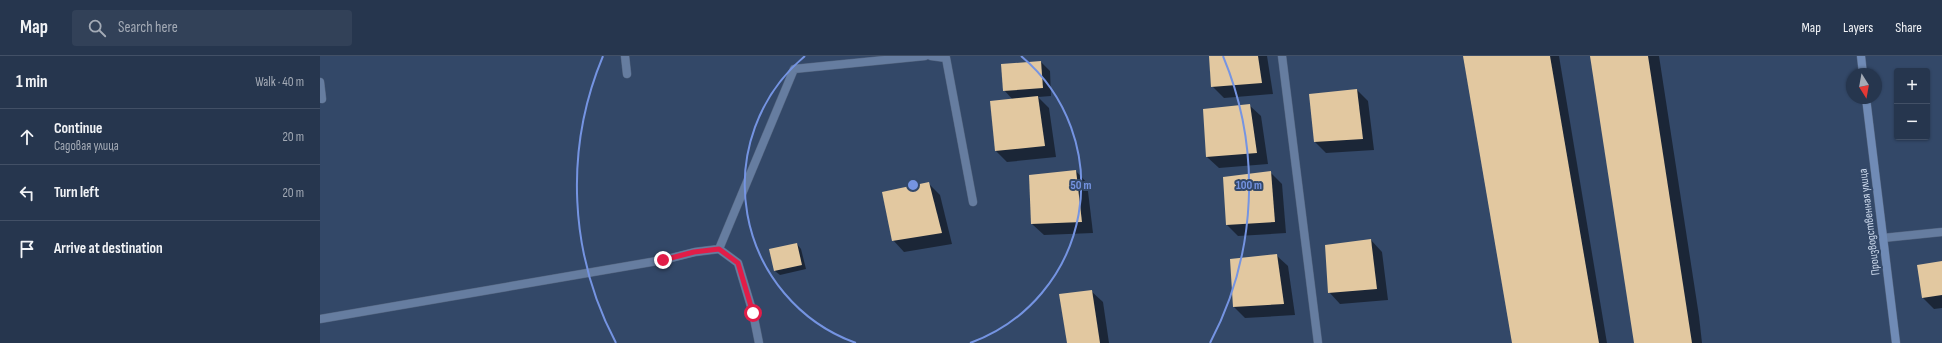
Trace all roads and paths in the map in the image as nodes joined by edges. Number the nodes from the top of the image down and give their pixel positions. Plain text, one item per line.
1 (625, 56) edge
2 (925, 56) edge
3 (932, 56) edge
4 (1282, 56) edge
5 (1861, 56) edge
6 (1862, 68) edge
7 (627, 74) dead end
8 (320, 82) edge
9 (322, 99) dead end
10 (1867, 104) edge
11 (973, 202) dead end
12 (1942, 232) edge
13 (1883, 238) junction
14 (719, 249) junction
15 (320, 319) edge
16 (759, 343) edge
17 (1318, 343) edge
18 (1896, 343) edge

1 - 7 street
2 - 14 street
3 - 11 street
4 - 17 street
5 - 6 street
8 - 9 street
10 - 13 street, Производственная улица
12 - 13 street
13 - 18 street, Производственная улица
14 - 15 street
14 - 16 street

